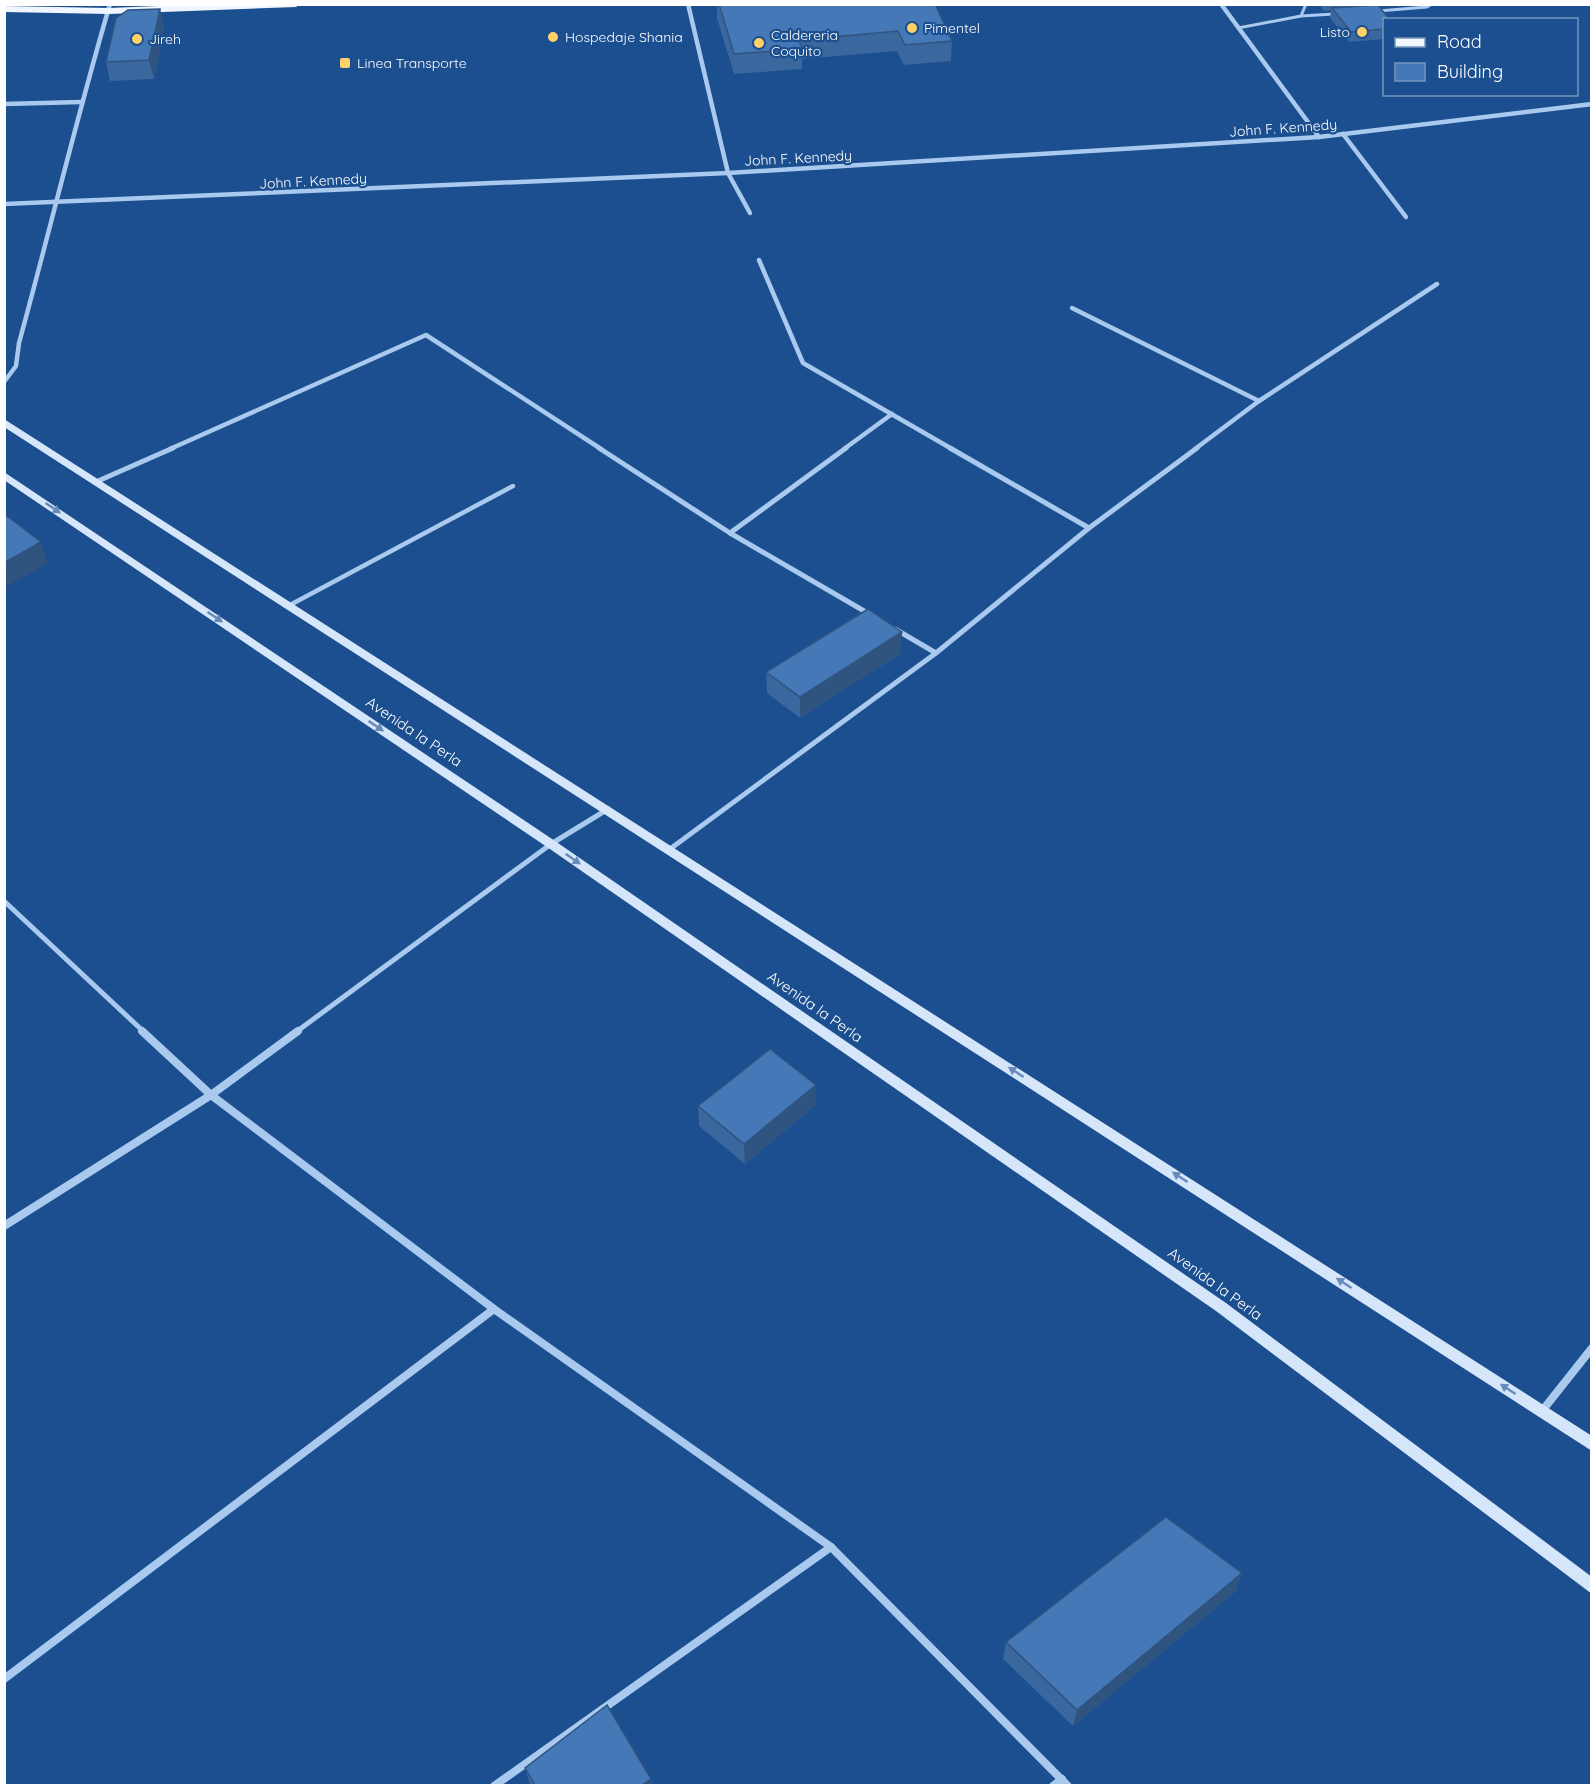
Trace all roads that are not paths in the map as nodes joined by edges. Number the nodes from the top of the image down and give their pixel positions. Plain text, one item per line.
1 (297, 4) edge
2 (688, 4) edge
3 (1221, 4) edge
4 (1306, 4) edge
5 (1432, 4) edge
6 (110, 8) edge
7 (4, 9) edge
8 (1370, 11) edge
9 (1335, 14) edge
10 (1301, 16) junction
11 (1238, 28) junction
12 (81, 102) junction
13 (4, 104) edge
14 (1592, 104) edge
15 (1343, 134) junction
16 (1319, 137) junction
17 (728, 173) junction
18 (58, 202) junction
19 (4, 204) edge
20 (750, 213) dead end
21 (1406, 217) dead end
22 (759, 260) dead end
23 (1437, 284) dead end
24 (1072, 308) dead end
25 (4, 382) edge
26 (1259, 401) junction
27 (892, 414) junction
28 (4, 422) edge
29 (4, 475) edge
30 (98, 481) junction
31 (513, 486) dead end
32 (1089, 528) junction
33 (730, 533) junction
34 (290, 604) junction
35 (874, 617) edge
36 (884, 623) edge
37 (936, 653) junction
38 (608, 809) junction
39 (551, 844) junction
40 (670, 849) junction
41 (4, 901) edge
42 (211, 1095) junction
43 (4, 1226) edge
44 (494, 1309) junction
45 (1592, 1348) edge
46 (1542, 1411) junction
47 (1592, 1444) edge
48 (831, 1547) junction
49 (1592, 1587) edge
50 (4, 1679) edge
51 (1065, 1782) edge
52 (494, 1785) edge
53 (1053, 1785) edge

1 - 6 main road
2 - 17 street
3 - 11 street
4 - 10 lane
5 - 8 lane
6 - 7 main road
6 - 12 street
9 - 10 lane
10 - 11 lane
11 - 16 street
12 - 13 street
12 - 18 street
14 - 15 street, John F. Kennedy
15 - 16 street, John F. Kennedy
15 - 21 street
16 - 17 street, John F. Kennedy
17 - 18 street, John F. Kennedy
17 - 20 street
18 - 19 street, John F. Kennedy
18 - 25 street
22 - 27 street
23 - 26 street
24 - 26 street
26 - 32 street
27 - 32 street
27 - 33 street
28 - 30 street
29 -> 39 street, Avenida la Perla
30 - 33 street
30 - 34 street
31 - 34 lane
32 - 37 street
33 - 35 street
34 - 38 street
36 - 37 street
37 - 40 street
38 - 39 street
38 - 40 street
39 - 42 street
39 -> 49 street, Avenida la Perla
46 -> 40 street
41 - 42 street
42 - 43 street
42 - 44 street
44 - 48 street
44 - 50 street
45 - 46 street
46 - 47 street
48 - 51 street
48 - 52 street
51 - 53 street

